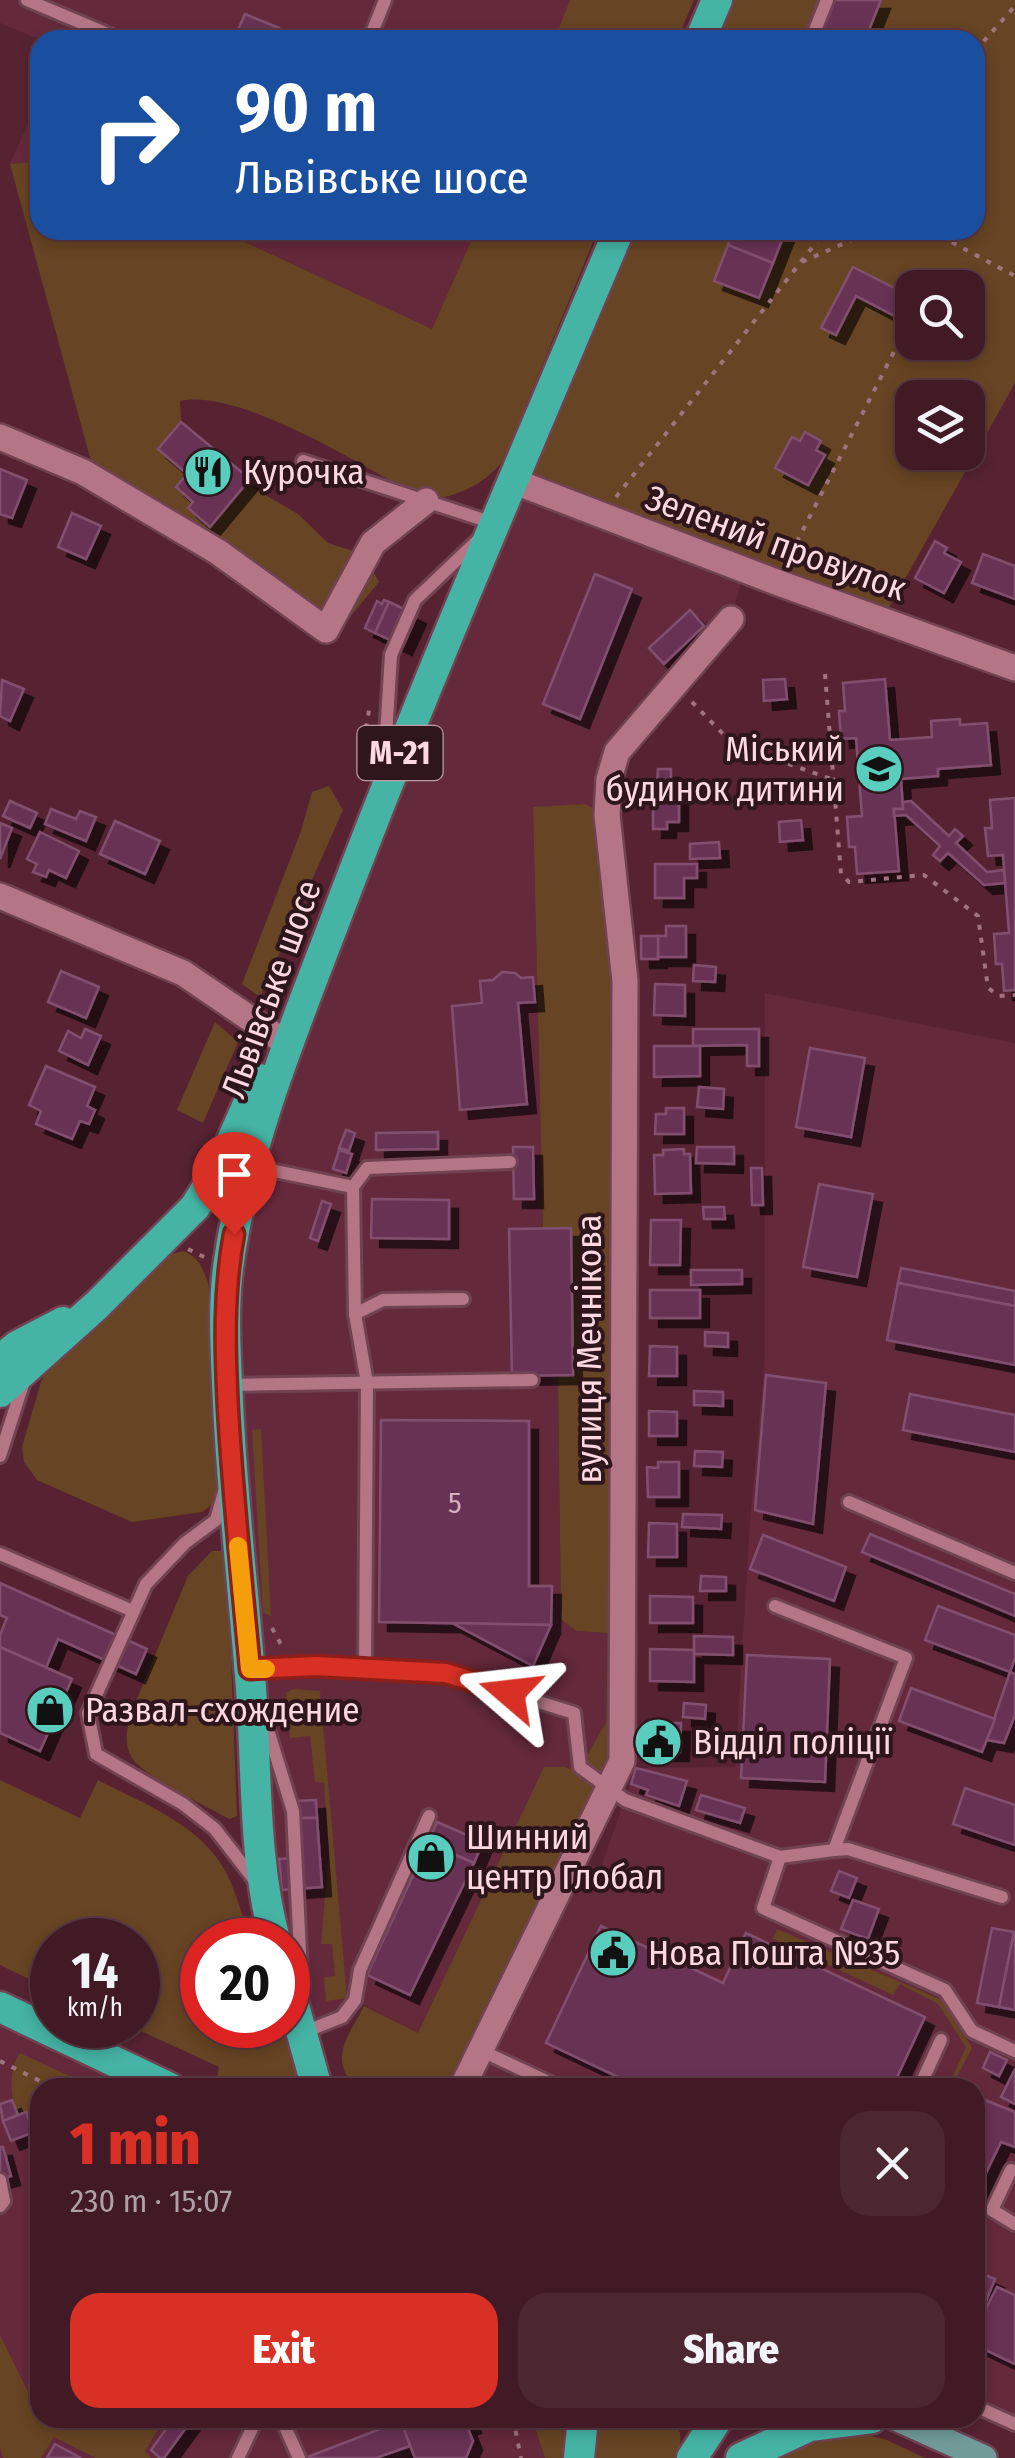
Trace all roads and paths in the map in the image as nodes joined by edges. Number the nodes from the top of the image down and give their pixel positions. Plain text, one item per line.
1 (27, 0) edge
2 (385, 0) edge
3 (717, 0) edge
4 (827, 0) edge
5 (1015, 6) edge
6 (98, 30) edge
7 (373, 30) edge
8 (704, 30) edge
9 (815, 30) edge
10 (985, 39) edge
11 (614, 240) edge
12 (818, 240) edge
13 (852, 240) edge
14 (948, 240) edge
15 (798, 264) junction
16 (1015, 276) edge
17 (895, 350) edge
18 (0, 437) edge
19 (303, 461) dead end
20 (513, 481) junction
21 (426, 501) junction
22 (602, 516) junction
23 (495, 524) junction
24 (776, 582) junction
25 (731, 618) dead end
26 (1015, 668) edge
27 (826, 674) dead end
28 (674, 684) junction
29 (834, 780) junction
30 (382, 799) junction
31 (0, 896) edge
32 (311, 985) junction
33 (1015, 994) edge
34 (264, 1030) junction
35 (250, 1160) junction
36 (510, 1162) dead end
37 (353, 1187) junction
38 (171, 1234) junction
39 (228, 1264) junction
40 (463, 1299) dead end
41 (355, 1314) junction
42 (11, 1354) edge
43 (532, 1380) dead end
44 (367, 1384) junction
45 (227, 1385) junction
46 (0, 1392) edge
47 (0, 1456) edge
48 (231, 1468) junction
49 (849, 1502) dead end
50 (0, 1554) edge
51 (1015, 1574) edge
52 (775, 1606) dead end
53 (133, 1611) junction
54 (265, 1616) dead end
55 (294, 1667) junction
56 (364, 1668) junction
57 (250, 1669) junction
58 (610, 1786) junction
59 (429, 1816) dead end
60 (834, 1850) junction
61 (780, 1857) junction
62 (263, 1892) junction
63 (1002, 1897) dead end
64 (270, 1918) edge
65 (299, 1918) edge
66 (0, 2007) edge
67 (941, 2040) dead end
68 (310, 2042) edge
69 (308, 2048) edge
70 (309, 2048) edge
71 (480, 2050) junction
72 (1015, 2050) edge
73 (0, 2062) edge
74 (33, 2078) edge
75 (149, 2078) edge
76 (316, 2078) edge
77 (326, 2078) edge
78 (467, 2078) edge
79 (540, 2078) edge
80 (924, 2078) edge
81 (1011, 2170) dead end
82 (0, 2180) edge
83 (0, 2206) edge
84 (1015, 2224) edge
85 (985, 2410) edge
86 (1015, 2424) edge
87 (252, 2428) edge
88 (286, 2428) edge
89 (515, 2428) edge
90 (582, 2428) edge
91 (694, 2428) edge
92 (712, 2428) edge
93 (806, 2428) edge
94 (936, 2428) edge
95 (695, 2454) edge
96 (238, 2458) edge
97 (299, 2458) edge
98 (522, 2458) edge
99 (579, 2458) edge
100 (740, 2458) edge
101 (984, 2458) edge

1 - 6 lane
2 - 7 lane
3 - 8 highway
4 - 9 lane
5 - 10 path
11 - 20 highway, Львівське шосе / М-21
12 - 15 path
13 - 15 path
14 - 16 path
15 - 22 path
17 - 24 path
18 - 21 street
19 - 21 lane
20 - 22 street, Зелений провулок
20 - 23 highway, Львівське шосе / М-21
21 - 23 lane
22 - 24 street, Зелений провулок
23 - 30 highway, Львівське шосе / М-21
23 - 30 lane
24 - 26 street, Зелений провулок
25 - 28 street, вулиця Мечнікова
27 - 29 path
28 - 29 path
28 - 58 street, вулиця Мечнікова
29 - 33 path
30 - 32 highway, Львівське шосе / М-21
31 - 34 street
32 - 34 highway, М-21
32 - 35 highway, Львівське шосе / М-21
34 - 38 highway, М-21
35 - 37 lane
35 - 39 highway, Львівське шосе / М-21
36 - 37 lane
37 - 41 lane
38 - 39 path
38 - 42 highway, М-21
39 - 45 highway, Львівське шосе / М-21
40 - 41 lane
41 - 44 lane
42 - 46 highway
42 - 47 lane
43 - 44 lane
44 - 45 lane
44 - 56 lane
45 - 48 highway, Львівське шосе / М-21
48 - 53 lane
48 - 57 highway, Львівське шосе / М-21
49 - 51 lane
50 - 53 lane
52 - 60 lane
53 - 62 lane
54 - 55 path
55 - 56 lane
55 - 57 lane
56 - 58 lane
57 - 62 highway, Львівське шосе / М-21
57 - 65 lane
58 - 61 lane
58 - 71 street, вулиця Мечнікова
59 - 68 lane
60 - 61 lane
60 - 63 lane
61 - 72 lane
62 - 64 highway, Львівське шосе / М-21
66 - 75 highway
67 - 80 lane
69 - 76 highway
70 - 77 highway
71 - 78 street, вулиця Мечнікова
71 - 79 lane
73 - 74 path
81 - 84 lane
82 - 83 lane
85 - 86 lane
87 - 96 lane
88 - 97 lane
89 - 98 path
90 - 99 highway
91 - 95 highway
92 - 95 highway
93 - 100 highway
94 - 101 main road

